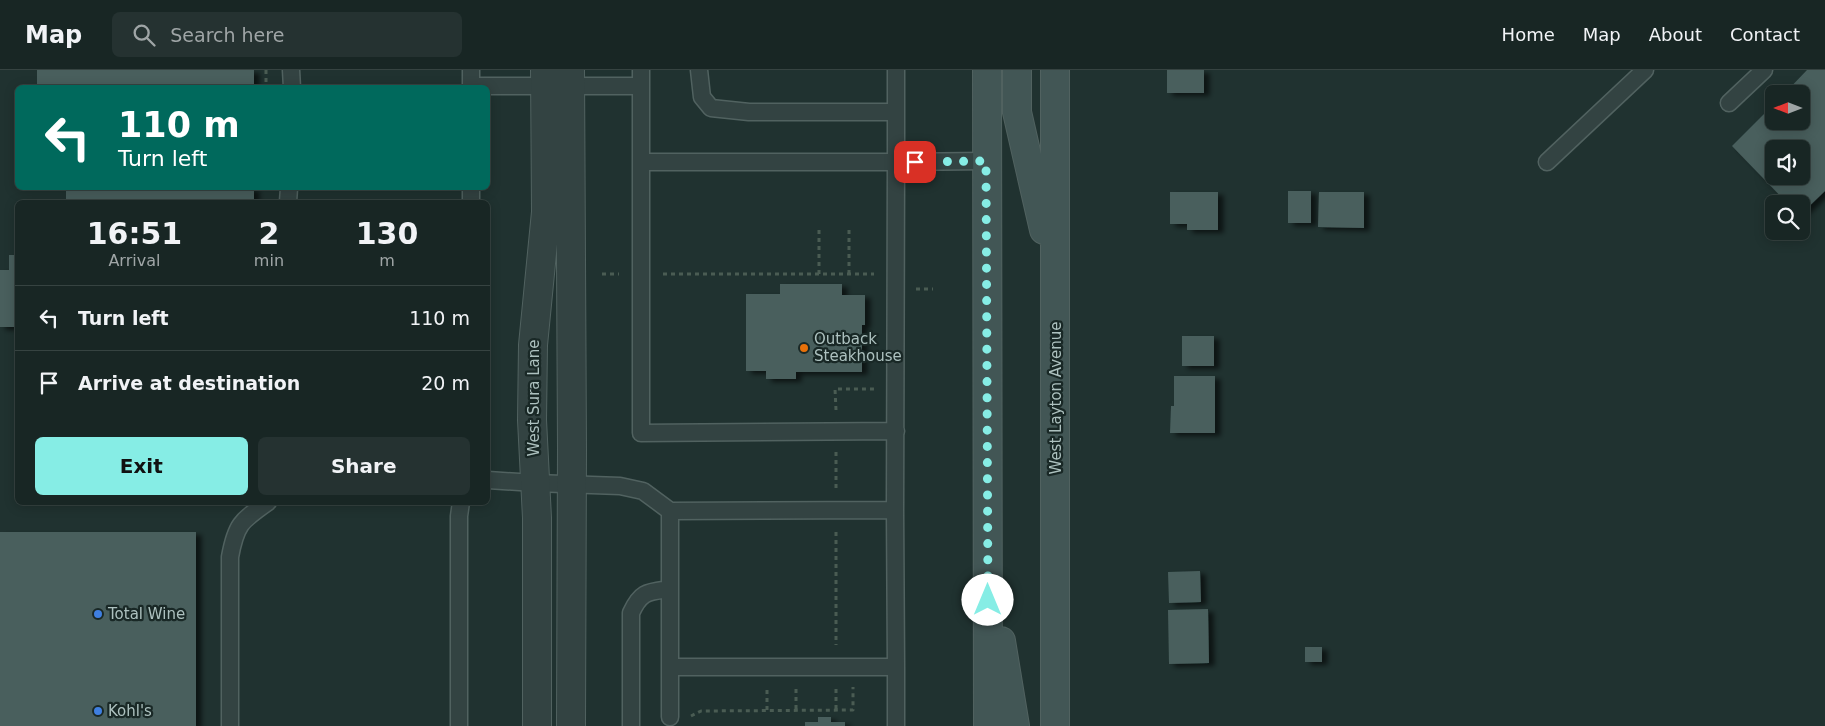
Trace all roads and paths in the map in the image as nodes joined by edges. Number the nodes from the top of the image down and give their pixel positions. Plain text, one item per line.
1 (266, 70) edge
2 (291, 70) edge
3 (699, 70) edge
4 (896, 70) edge
5 (986, 70) edge
6 (1018, 70) edge
7 (1055, 70) edge
8 (1645, 70) edge
9 (1764, 70) edge
10 (557, 78) edge
11 (641, 78) edge
12 (471, 81) edge
13 (266, 85) edge
14 (292, 85) edge
15 (1729, 103) dead end
16 (895, 112) junction
17 (986, 161) junction
18 (641, 162) junction
19 (896, 162) junction
20 (1547, 162) dead end
21 (819, 230) dead end
22 (849, 230) dead end
23 (602, 274) dead end
24 (641, 274) junction
25 (819, 274) junction
26 (849, 274) junction
27 (875, 281) dead end
28 (1056, 282) junction
29 (876, 389) dead end
30 (896, 431) junction
31 (836, 432) junction
32 (490, 480) edge
33 (535, 483) junction
34 (572, 484) junction
35 (264, 505) edge
36 (461, 505) edge
37 (836, 510) junction
38 (895, 510) junction
39 (670, 511) junction
40 (988, 564) junction
41 (670, 589) junction
42 (670, 667) junction
43 (836, 667) junction
44 (896, 667) junction
45 (836, 710) junction
46 (853, 710) dead end
47 (670, 717) joint
48 (230, 726) edge
49 (459, 726) edge
50 (537, 726) edge
51 (571, 726) edge
52 (631, 726) edge
53 (896, 726) edge
54 (988, 726) edge
55 (1015, 726) edge
56 (1055, 726) edge

1 - 13 path
2 - 14 lane
3 - 16 lane
4 - 16 lane
5 - 17 main road
6 - 28 main road
7 - 28 main road, West Layton Avenue
8 - 20 lane
9 - 15 lane
10 - 11 lane
10 - 12 lane
10 - 33 street, West Sura Lane
10 - 34 street
11 - 18 lane
16 - 19 lane
17 - 19 lane
17 - 40 main road
18 - 19 lane
18 - 24 lane
19 - 30 lane
21 - 25 path
22 - 26 path
23 - 24 path
24 - 25 path
24 - 31 lane
25 - 26 path
26 - 27 path
28 - 56 main road, West Layton Avenue
29 - 31 path
30 - 31 lane
30 - 38 lane
31 - 37 path
32 - 33 lane
33 - 34 lane
33 - 50 street, West Sura Lane
34 - 39 lane
34 - 51 street
35 - 48 lane
36 - 49 lane
37 - 38 lane
37 - 39 lane
37 - 43 path
38 - 44 lane
39 - 41 lane
40 - 54 main road
40 - 55 main road
41 - 42 lane
41 - 52 lane
42 - 43 lane
42 - 47 lane
43 - 44 lane
43 - 45 path
44 - 53 lane
45 - 46 path
45 - 47 path

